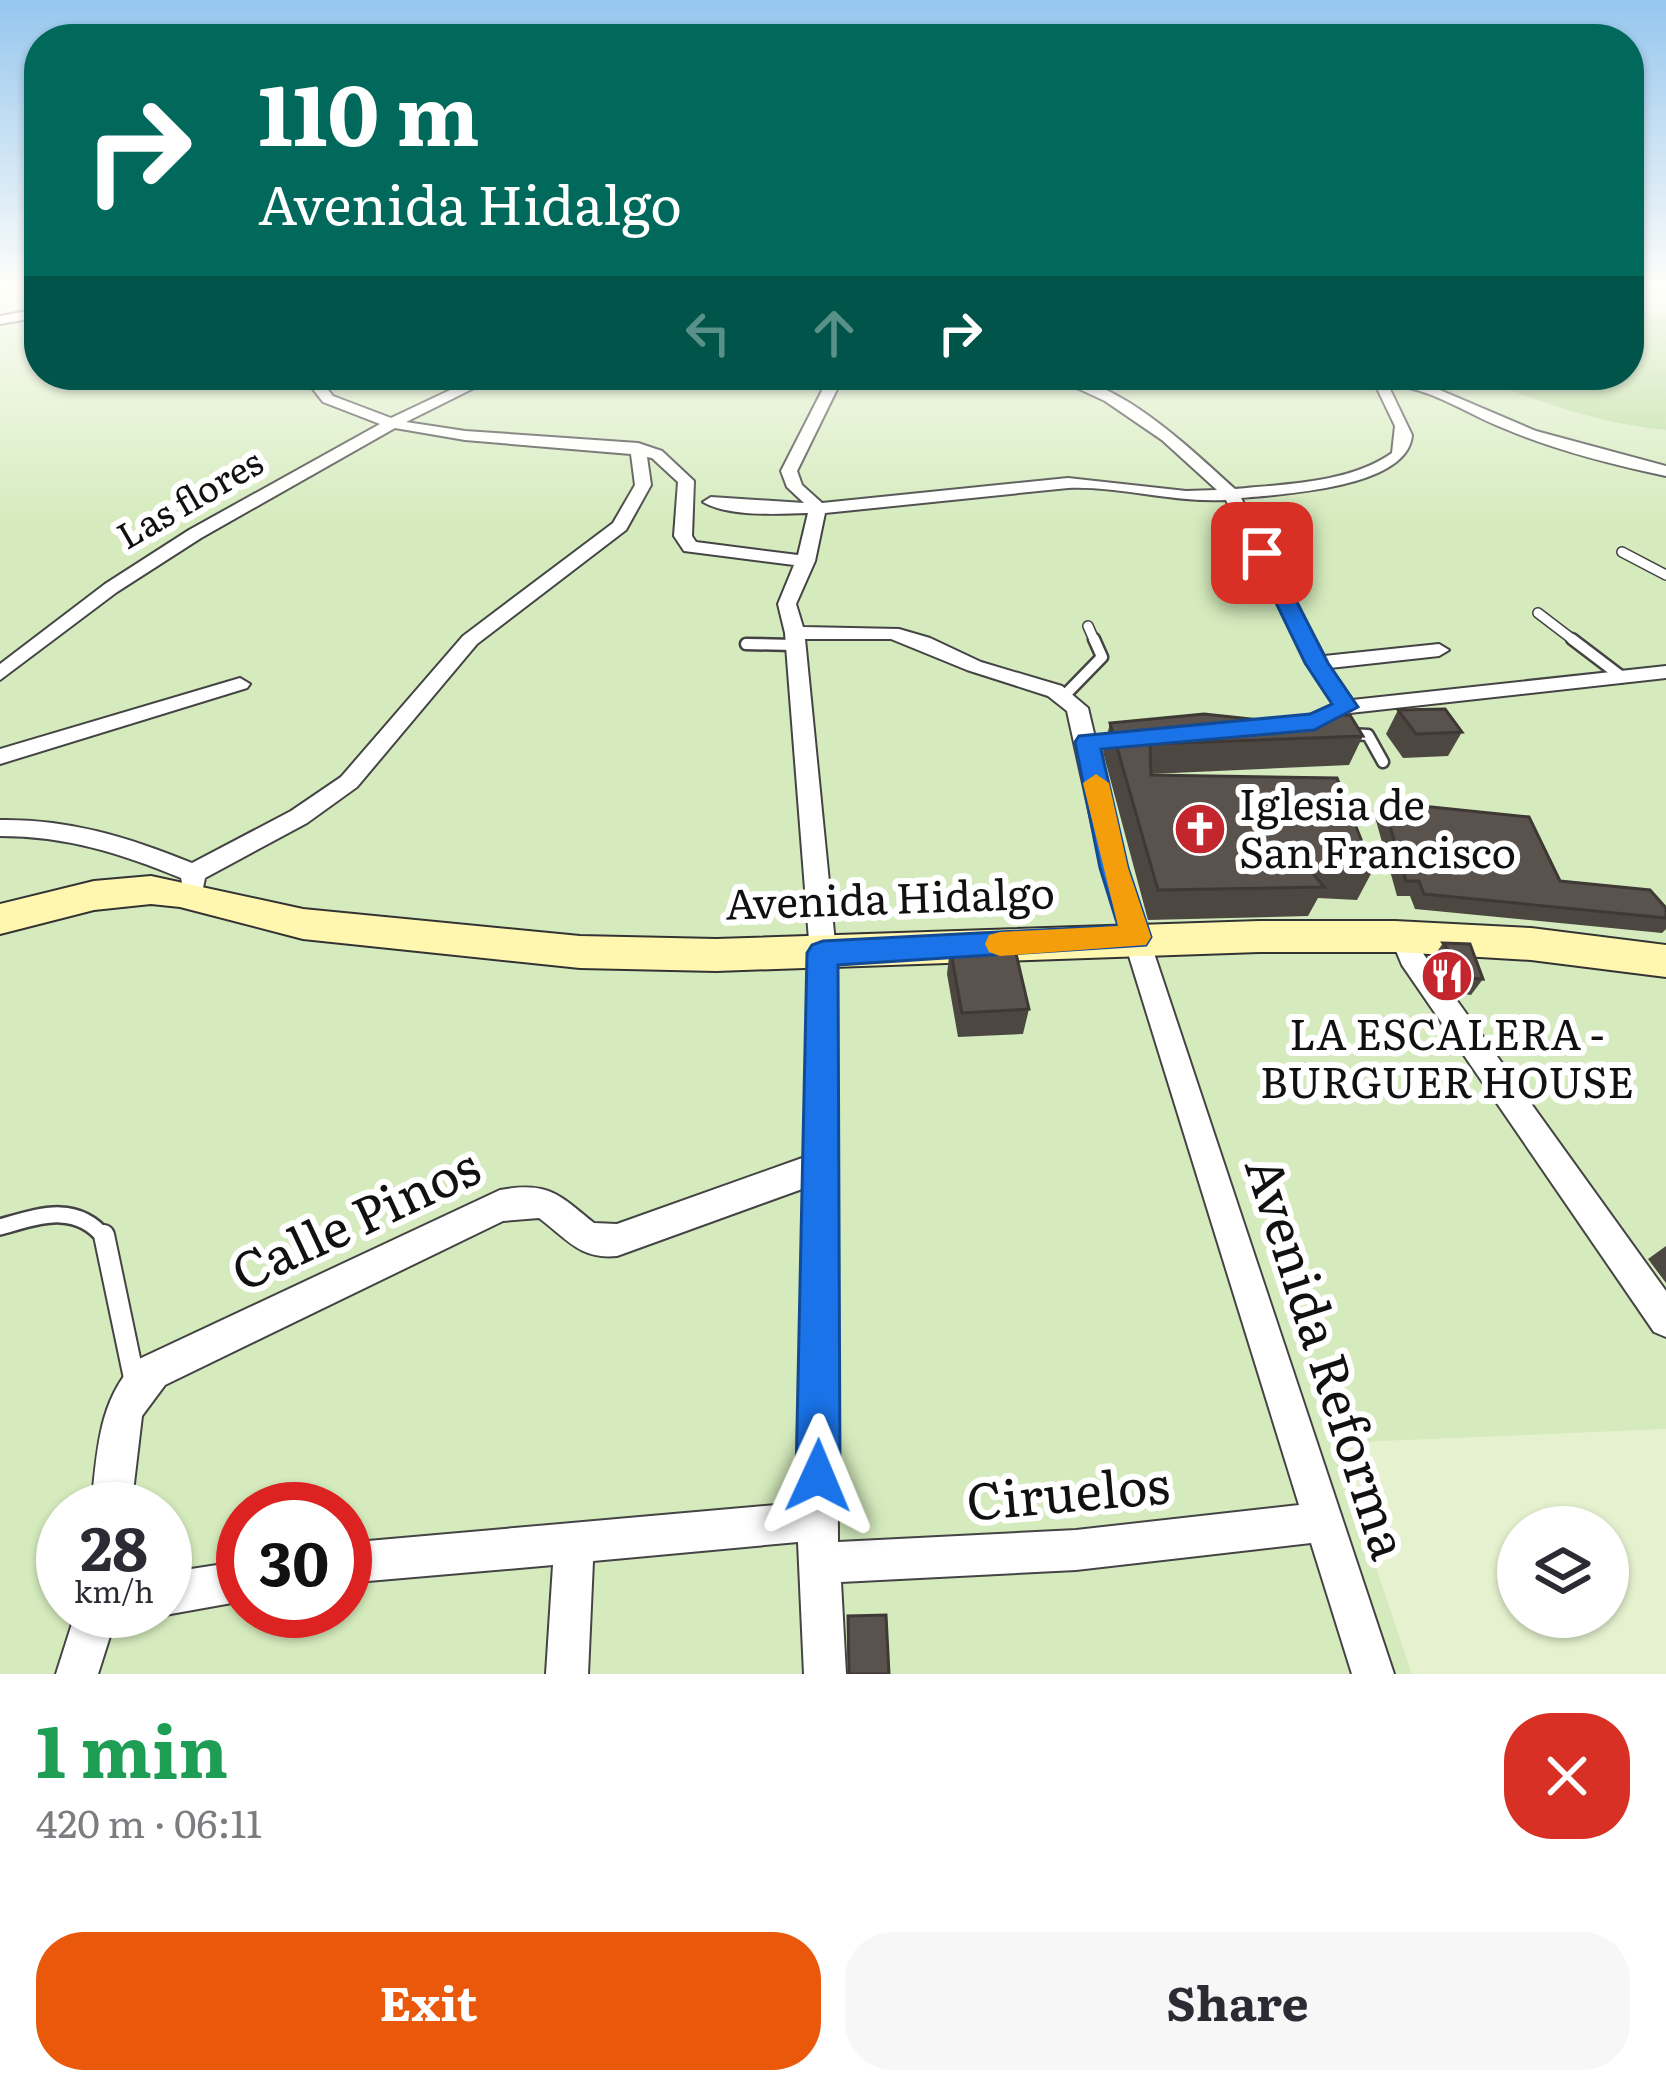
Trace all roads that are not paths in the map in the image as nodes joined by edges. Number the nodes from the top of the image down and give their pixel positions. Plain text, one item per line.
1 (316, 390) edge
2 (459, 390) edge
3 (830, 390) edge
4 (1091, 390) edge
5 (1385, 390) edge
6 (1430, 390) edge
7 (389, 427) junction
8 (638, 448) junction
9 (1666, 471) edge
10 (1231, 494) junction
11 (711, 502) dead end
12 (817, 507) junction
13 (1622, 552) dead end
14 (806, 561) junction
15 (1666, 575) edge
16 (1538, 613) dead end
17 (1088, 626) dead end
18 (795, 639) junction
19 (746, 644) dead end
20 (1439, 650) dead end
21 (1317, 663) junction
22 (1666, 672) edge
23 (0, 674) edge
24 (1622, 677) junction
25 (240, 684) dead end
26 (1065, 695) junction
27 (1346, 707) junction
28 (1273, 724) edge
29 (1294, 736) edge
30 (0, 757) edge
31 (1383, 762) dead end
32 (0, 828) edge
33 (193, 884) junction
34 (0, 919) edge
35 (1402, 934) junction
36 (1136, 937) junction
37 (823, 953) junction
38 (1666, 961) edge
39 (822, 1166) junction
40 (0, 1227) edge
41 (1666, 1320) edge
42 (135, 1385) junction
43 (114, 1482) edge
44 (817, 1520) junction
45 (1326, 1522) junction
46 (574, 1542) junction
47 (372, 1561) edge
48 (820, 1563) junction
49 (88, 1638) edge
50 (77, 1674) edge
51 (567, 1674) edge
52 (825, 1674) edge
53 (1373, 1674) edge

1 - 7 street
2 - 7 street, Las flores
3 - 12 street
4 - 10 street
5 - 10 street
6 - 9 street
7 - 8 street
7 - 23 street, Las flores
8 - 14 street
8 - 33 street
10 - 12 street
10 - 21 street
11 - 12 street
12 - 14 street
13 - 15 lane
14 - 18 street
16 - 24 lane
17 - 26 lane
18 - 19 lane
18 - 26 street
18 - 37 street
20 - 21 street
21 - 27 street
22 - 24 street
24 - 27 street
25 - 30 street
26 - 36 street, Avenida Reforma
27 - 28 street
29 - 31 lane
32 - 33 street
33 - 34 main road, Avenida Hidalgo
33 - 37 main road, Avenida Hidalgo
35 - 36 main road, Avenida Hidalgo
35 - 38 main road, Avenida Hidalgo
35 - 41 street
36 - 37 main road, Avenida Hidalgo
36 - 45 street, Avenida Reforma
37 - 39 street
39 - 42 street, Calle Pinos
39 - 44 street
40 - 42 lane
42 - 43 street
44 - 46 street
44 - 48 street
45 - 48 street, Ciruelos
45 - 53 street, Avenida Reforma
46 - 47 street
46 - 51 street
48 - 52 street
49 - 50 street

